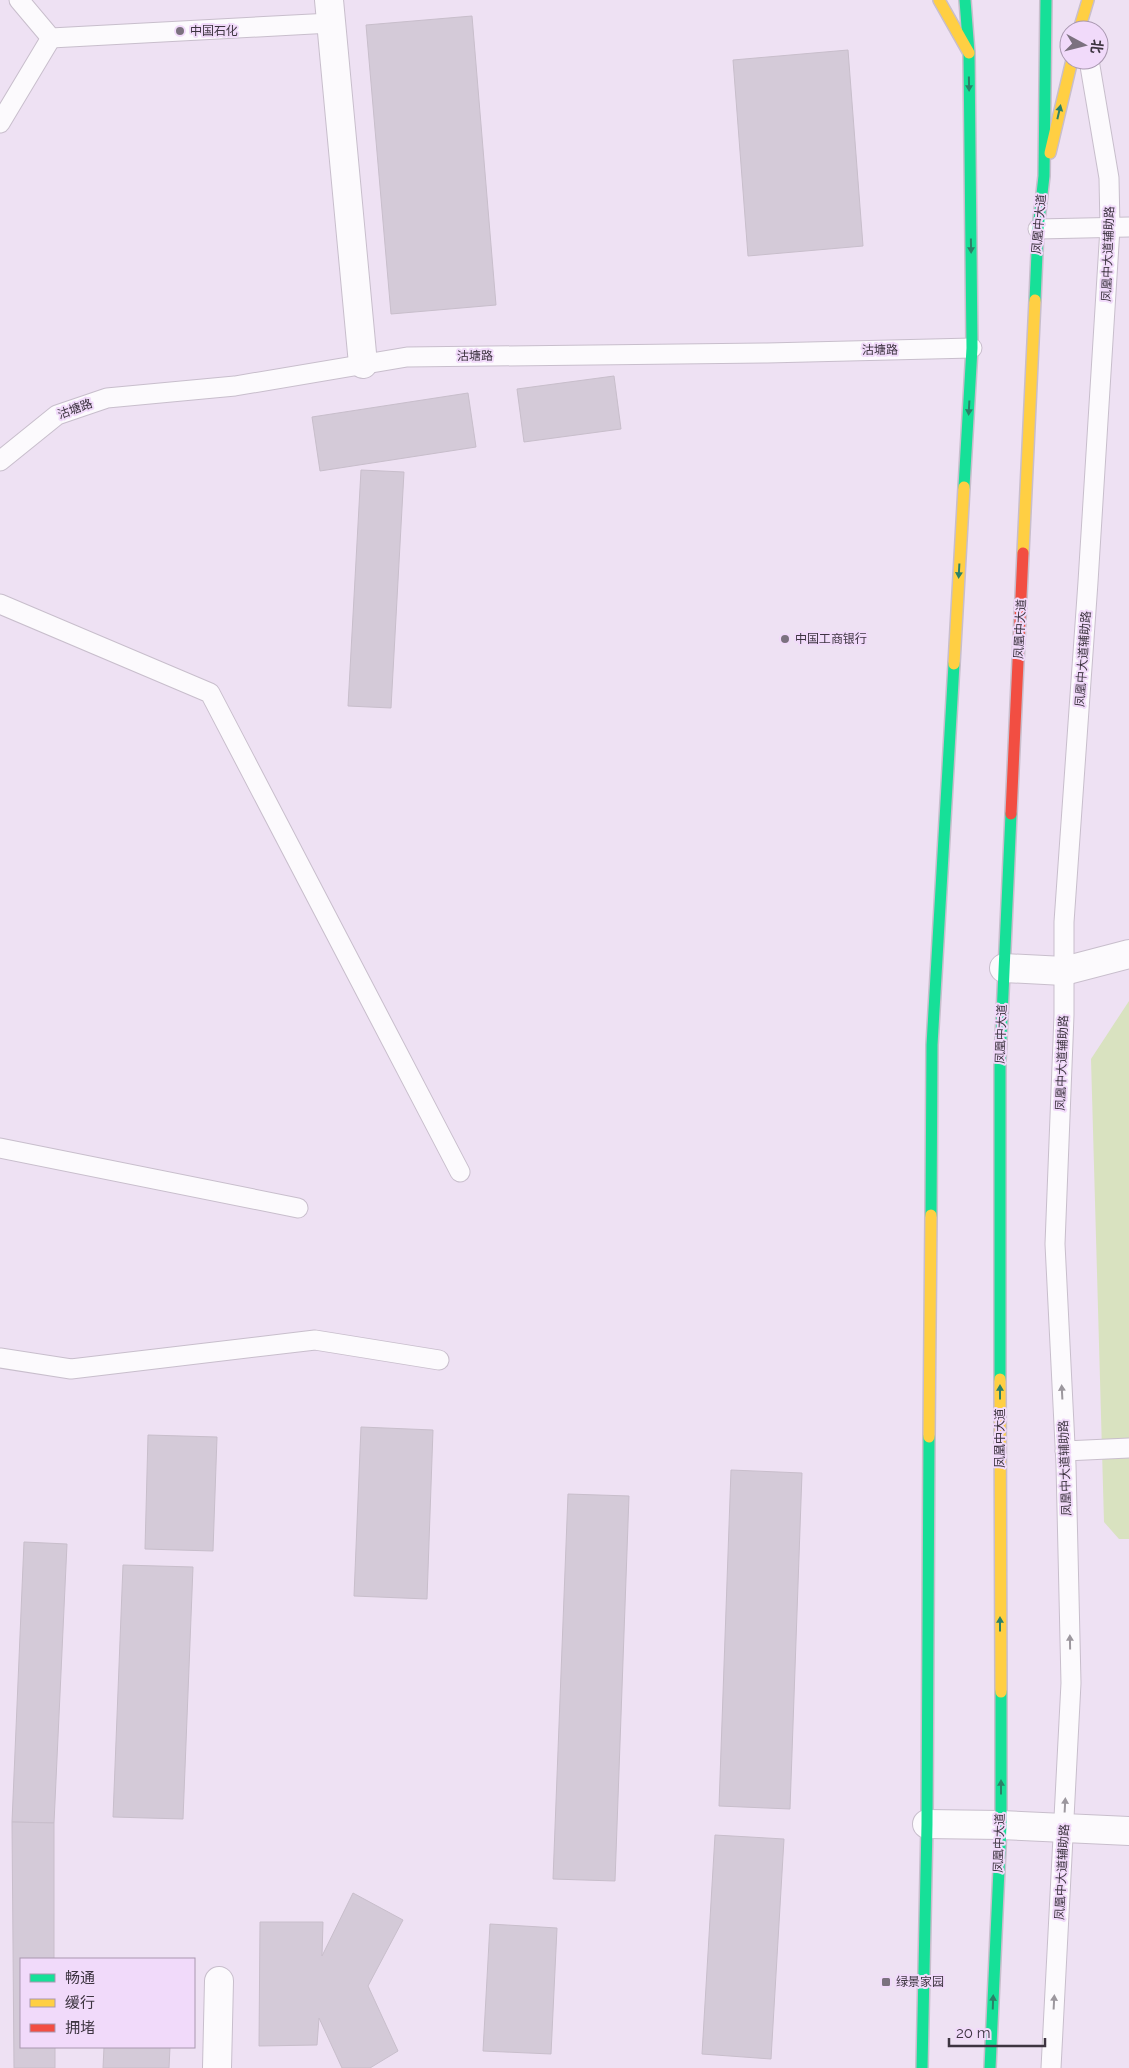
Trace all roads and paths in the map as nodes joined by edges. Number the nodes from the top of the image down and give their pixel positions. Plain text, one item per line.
1 (19, 0) edge
2 (940, 0) edge
3 (965, 0) edge
4 (1046, 0) edge
5 (330, 11) edge
6 (51, 38) junction
7 (969, 53) junction
8 (1070, 70) edge
9 (1091, 70) edge
10 (0, 123) edge
11 (1044, 176) junction
12 (1129, 227) edge
13 (1110, 228) junction
14 (1038, 229) junction
15 (972, 348) junction
16 (363, 364) junction
17 (0, 461) edge
18 (0, 604) edge
19 (1129, 954) edge
20 (1004, 968) junction
21 (1064, 970) junction
22 (0, 1148) edge
23 (460, 1172) dead end
24 (298, 1208) dead end
25 (0, 1358) edge
26 (439, 1360) dead end
27 (1129, 1448) edge
28 (1065, 1451) junction
29 (927, 1824) junction
30 (1001, 1825) junction
31 (1064, 1828) junction
32 (1129, 1831) edge
33 (219, 1981) dead end
34 (217, 2068) edge
35 (922, 2068) edge
36 (990, 2068) edge
37 (1051, 2068) edge

1 - 6 lane
2 - 7 main road
3 - 7 main road
4 - 11 main road, 凤凰中大道
5 - 6 lane
5 - 16 street
6 - 10 lane
7 -> 15 main road
11 -> 8 main road
9 - 13 lane, 凤凰中大道辅助路
11 - 14 main road, 凤凰中大道
12 - 13 lane
13 - 14 lane
13 - 21 lane, 凤凰中大道辅助路
14 - 20 main road, 凤凰中大道
15 - 16 lane, 沽塘路
15 -> 29 main road
16 - 17 lane, 沽塘路
18 - 23 lane
19 - 21 street
20 - 21 street
30 -> 20 main road, 凤凰中大道
28 -> 21 lane, 凤凰中大道辅助路
22 - 24 lane
25 - 26 lane
27 - 28 lane
31 -> 28 lane, 凤凰中大道辅助路
29 - 30 street
29 - 35 main road
30 - 31 street
36 -> 30 main road, 凤凰中大道
31 - 32 street
37 -> 31 lane, 凤凰中大道辅助路
33 - 34 street

